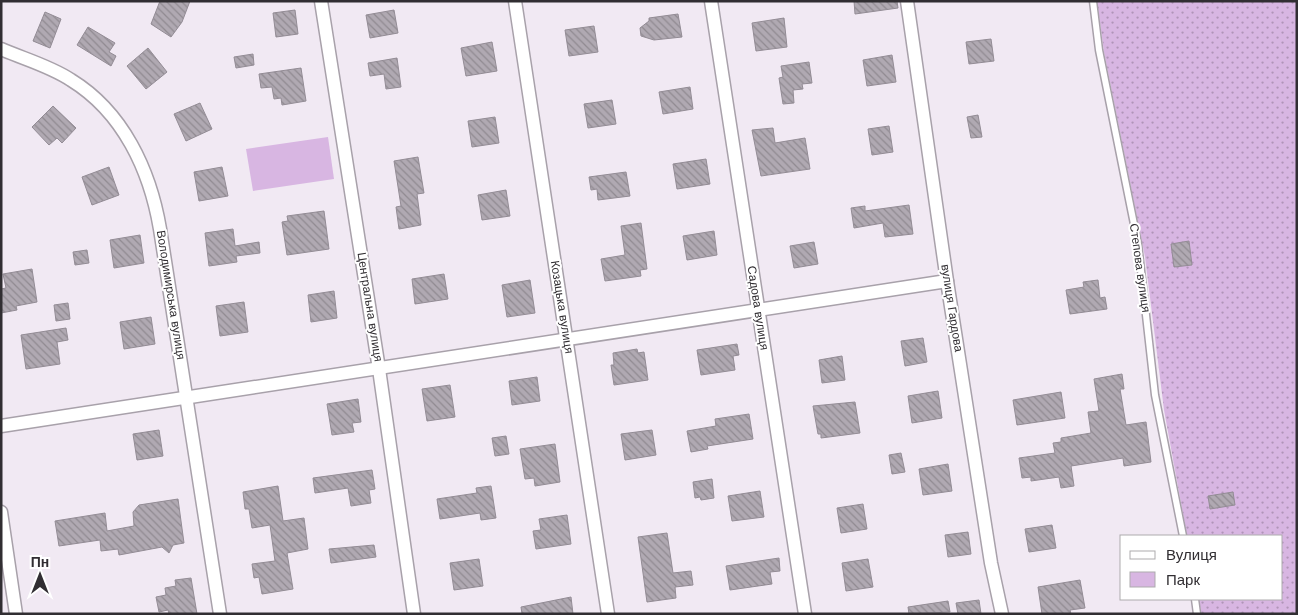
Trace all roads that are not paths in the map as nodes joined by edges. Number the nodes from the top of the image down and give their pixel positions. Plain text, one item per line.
1 (321, 1) edge
2 (515, 1) edge
3 (711, 1) edge
4 (906, 1) edge
5 (1093, 1) edge
6 (1, 49) edge
7 (947, 281) junction
8 (758, 311) junction
9 (567, 339) junction
10 (379, 369) junction
11 (186, 398) junction
12 (1, 426) edge
13 (1, 512) edge
14 (1183, 535) edge
15 (1195, 600) edge
16 (16, 614) edge
17 (220, 614) edge
18 (414, 614) edge
19 (608, 614) edge
20 (805, 614) edge
21 (1002, 614) edge
22 (1197, 614) edge

1 - 10 street, Центральна вулиця
2 - 9 street, Козацька вулиця
3 - 8 street, Садова вулиця
4 - 7 street, вулиця Гардова
5 - 14 lane, Степова вулиця
6 - 11 street, Володимирська вулиця
7 - 8 street
7 - 21 street, вулиця Гардова
8 - 9 street
8 - 20 street, Садова вулиця
9 - 10 street
9 - 19 street, Козацька вулиця
10 - 11 street
10 - 18 street, Центральна вулиця
11 - 12 street
11 - 17 street, Володимирська вулиця
13 - 16 street
15 - 22 lane

